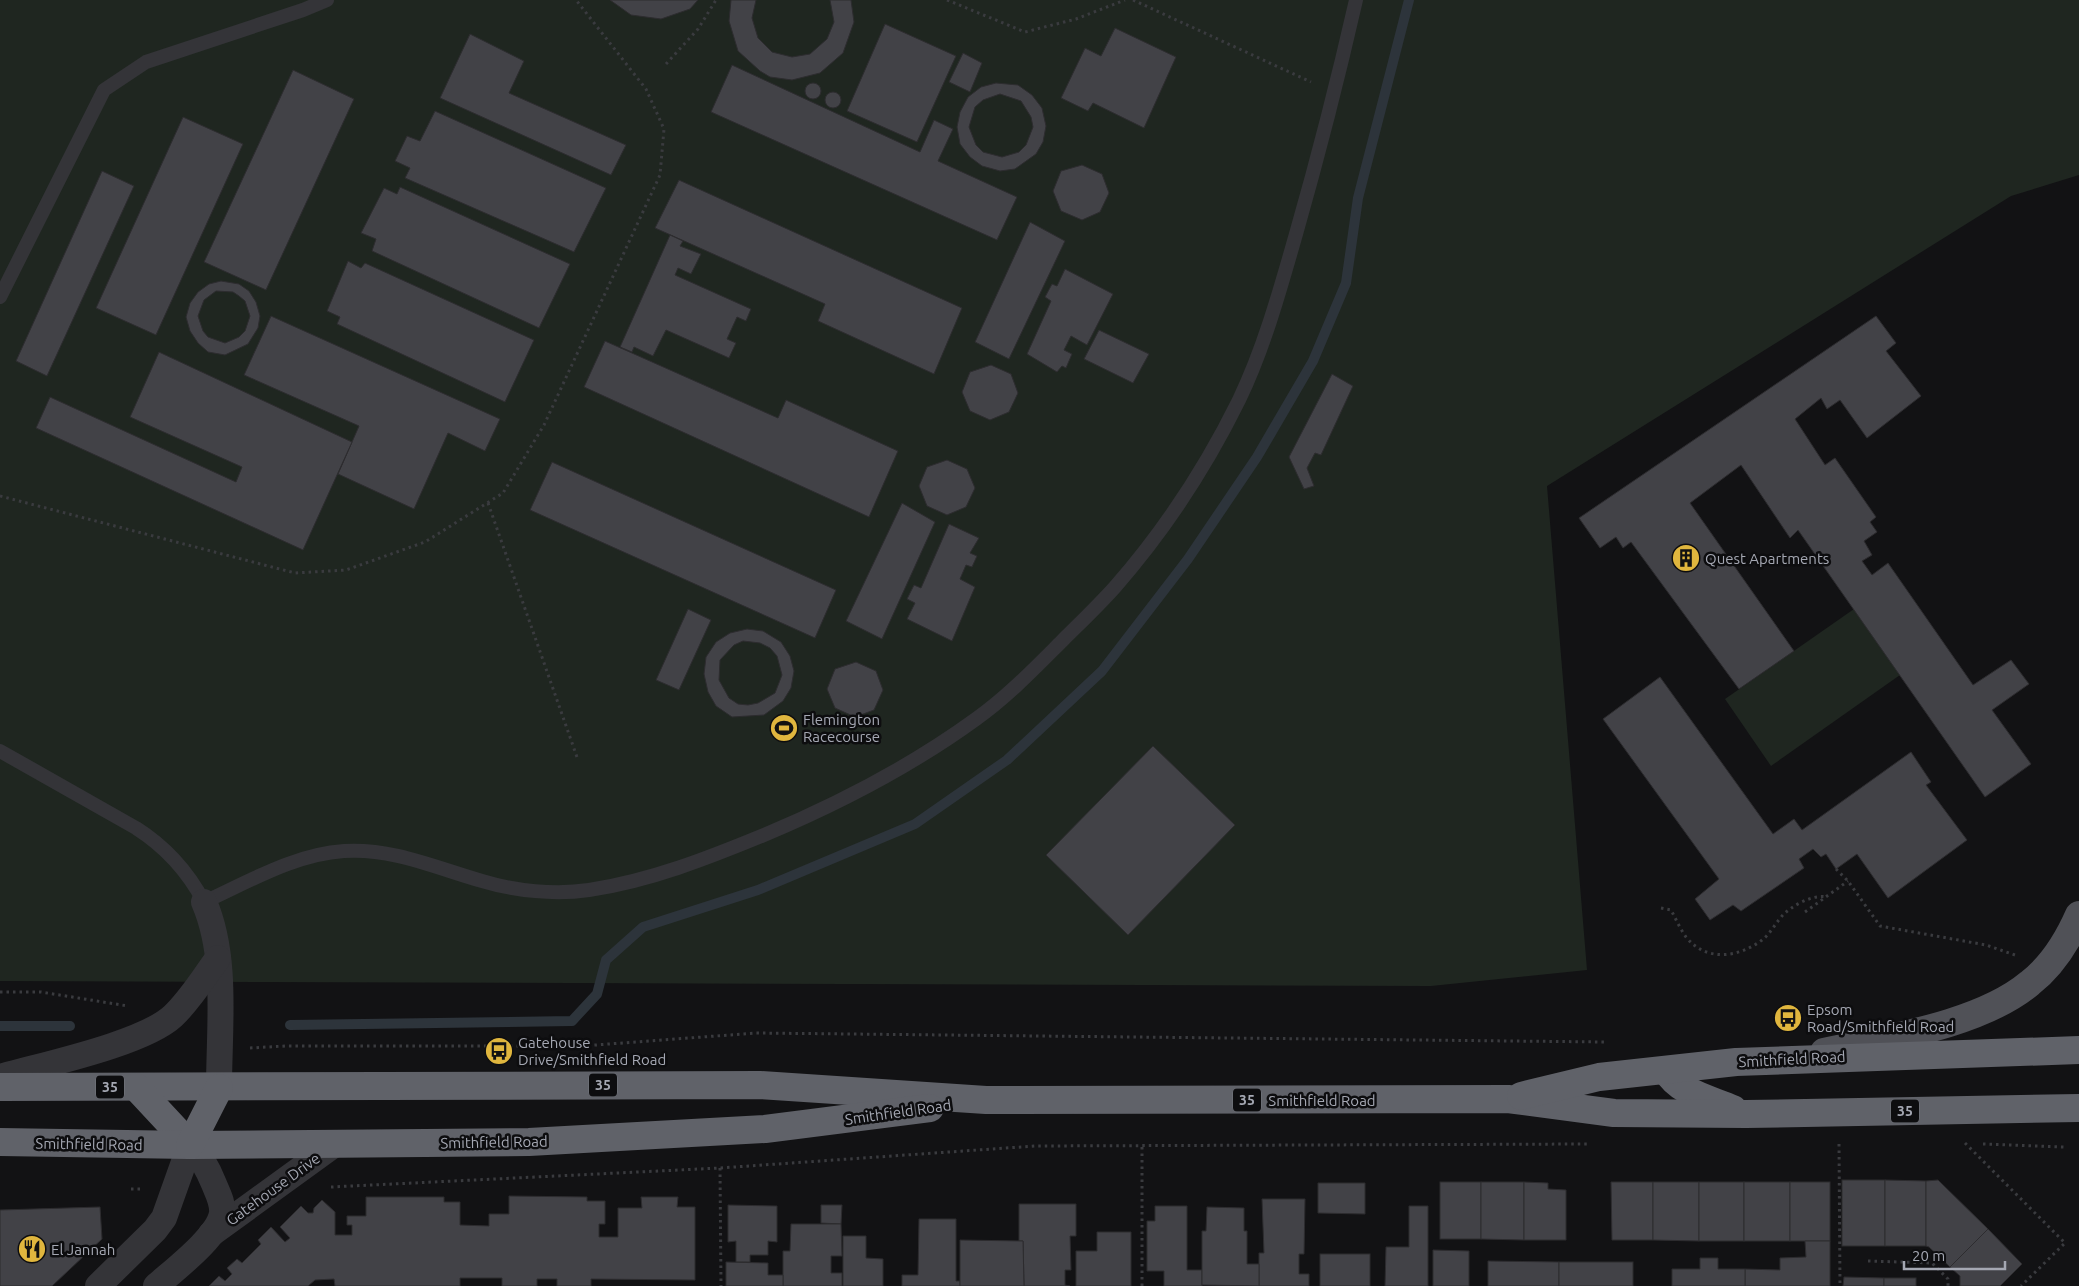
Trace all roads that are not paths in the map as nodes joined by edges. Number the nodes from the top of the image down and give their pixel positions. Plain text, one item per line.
1 (327, 0) edge
2 (1356, 0) edge
3 (0, 297) edge
4 (0, 751) edge
5 (204, 902) junction
6 (2079, 915) edge
7 (218, 958) junction
8 (2079, 1050) edge
9 (1798, 1058) junction
10 (1666, 1070) junction
11 (0, 1077) edge
12 (136, 1087) junction
13 (0, 1088) edge
14 (219, 1088) junction
15 (1508, 1099) junction
16 (986, 1100) junction
17 (2079, 1108) edge
18 (1746, 1114) junction
19 (0, 1142) edge
20 (335, 1144) junction
21 (190, 1145) junction
22 (211, 1234) junction
23 (98, 1286) edge
24 (156, 1286) edge

1 - 3 lane
2 - 5 lane
4 - 5 lane
5 - 7 street
6 - 9 main road
7 - 11 street
7 - 14 street
8 - 9 highway, Smithfield Road / 35
9 - 10 highway, Smithfield Road / 35
10 - 15 highway, Smithfield Road / 35
10 - 18 highway
12 - 13 highway, Smithfield Road / 35
12 - 14 highway, Smithfield Road / 35
12 - 21 highway
14 - 16 highway, Smithfield Road / 35
14 - 21 highway
15 - 16 highway, Smithfield Road / 35
15 - 18 highway, Smithfield Road / 35
16 - 20 highway, Smithfield Road / 35
17 - 18 highway, Smithfield Road / 35
19 - 21 highway, Smithfield Road / 35
20 - 21 highway, Smithfield Road / 35
20 - 22 street, Gatehouse Drive
21 - 22 street, Gatehouse Drive
21 - 23 street
22 - 24 street, Gatehouse Drive

